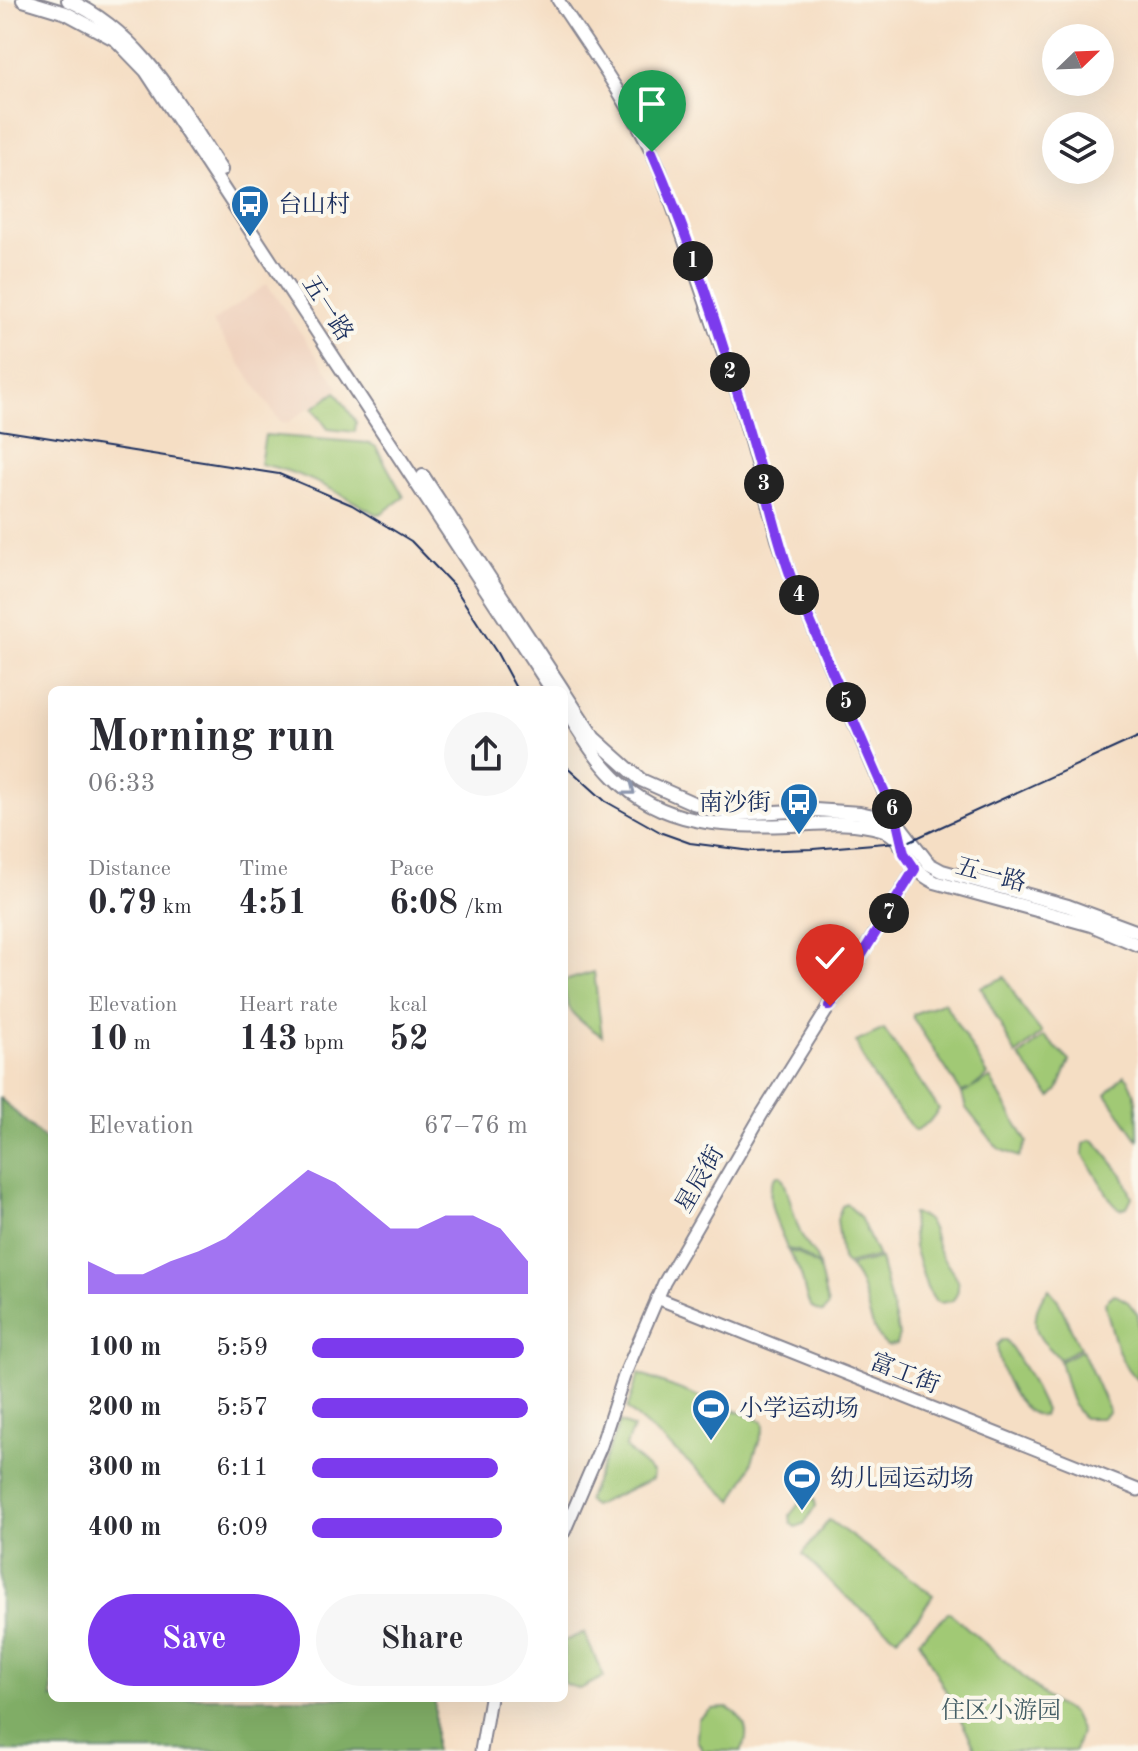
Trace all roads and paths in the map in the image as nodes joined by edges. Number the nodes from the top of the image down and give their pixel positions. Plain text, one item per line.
1 (23, 0) edge
2 (68, 0) edge
3 (558, 0) edge
4 (549, 686) edge
5 (560, 686) edge
6 (568, 699) edge
7 (568, 714) edge
8 (899, 825) junction
9 (901, 843) junction
10 (915, 869) junction
11 (1138, 932) edge
12 (1138, 945) edge
13 (657, 1298) junction
14 (1138, 1490) edge
15 (568, 1523) edge
16 (489, 1702) edge
17 (481, 1751) edge

1 - 4 main road, 五一路
2 - 5 main road, 五一路
3 - 8 street
6 - 8 main road, 五一路
7 -> 9 main road
8 - 9 street
8 - 11 main road, 五一路
9 - 10 main road
10 - 12 main road, 五一路
10 - 13 street, 星辰街
13 - 14 street, 富工街
13 - 15 street, 星辰街
16 - 17 street

